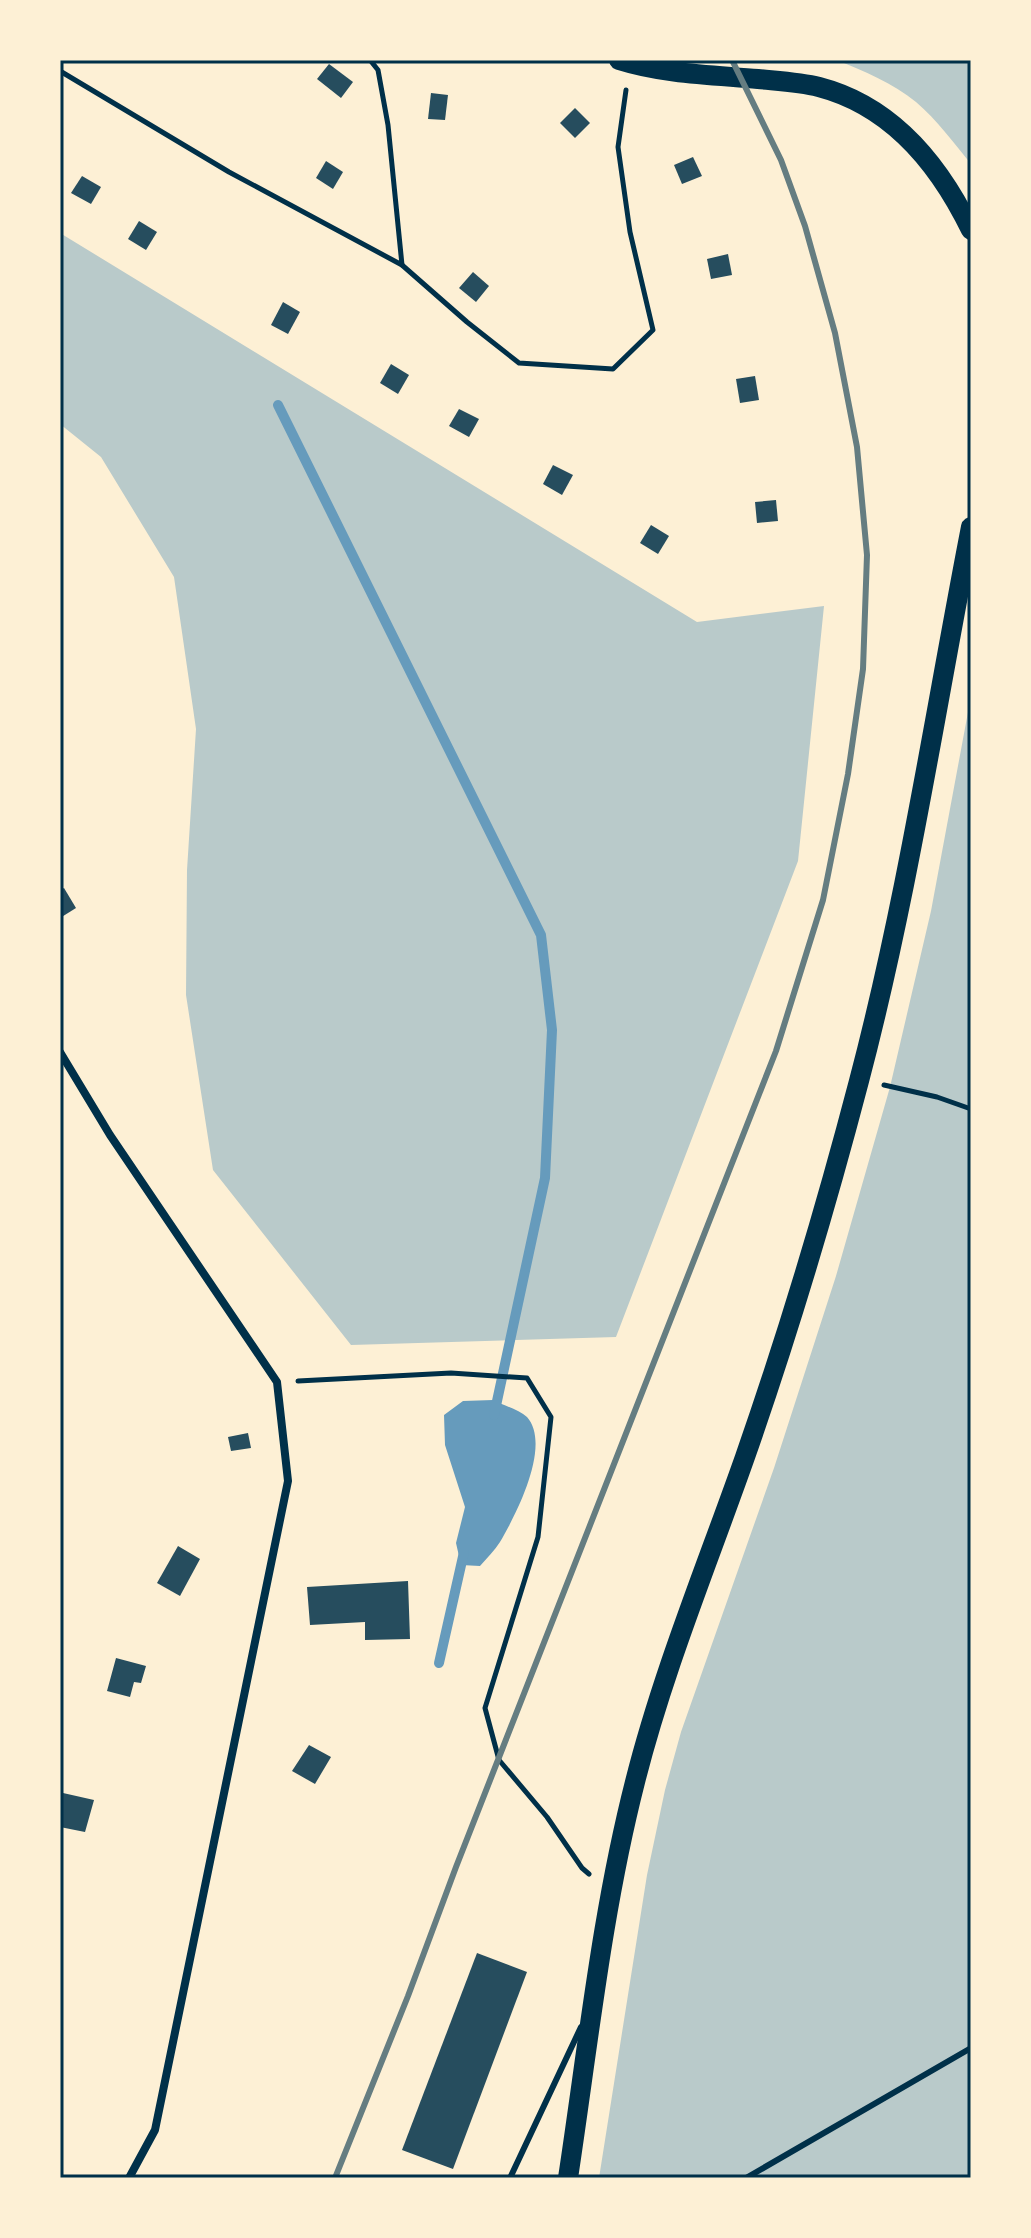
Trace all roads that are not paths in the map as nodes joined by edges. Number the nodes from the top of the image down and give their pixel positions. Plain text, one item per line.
1 (624, 62) edge
2 (971, 230) edge
3 (971, 527) edge
4 (60, 1052) edge
5 (596, 1994) junction
6 (971, 2048) edge
7 (129, 2178) edge
8 (510, 2178) edge
9 (568, 2178) edge
10 (746, 2178) edge

1 - 2 main road
3 - 5 main road
4 - 7 street
5 - 8 lane
5 - 9 main road
6 - 10 lane

